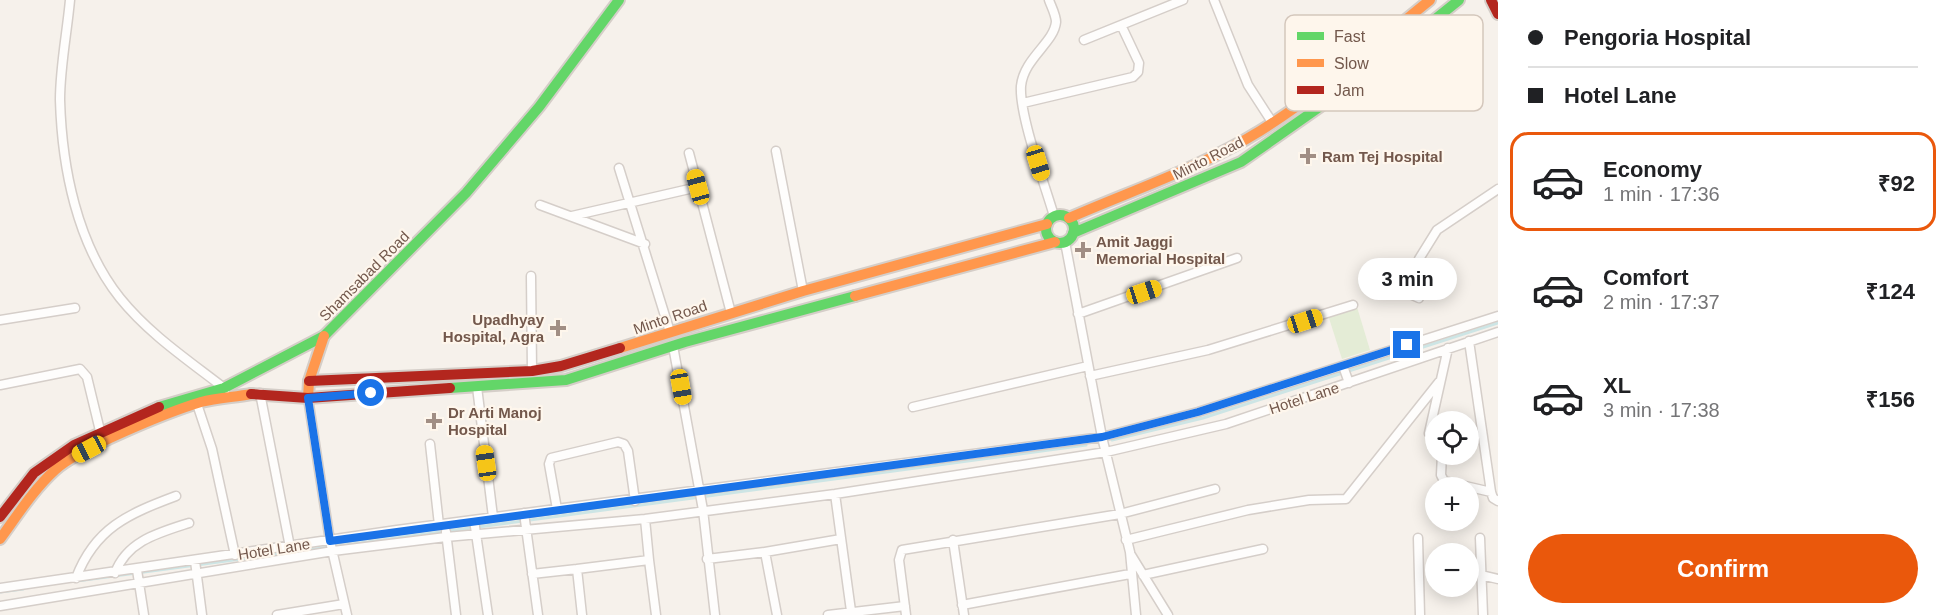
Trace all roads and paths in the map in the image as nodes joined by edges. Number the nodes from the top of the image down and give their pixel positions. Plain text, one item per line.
1 (70, 0) edge
2 (619, 0) edge
3 (1049, 0) edge
4 (1183, 0) edge
5 (1214, 0) edge
6 (1430, 0) edge
7 (1459, 0) edge
8 (1491, 0) edge
9 (1498, 14) edge
10 (1411, 15) edge
11 (1440, 15) edge
12 (1122, 27) junction
13 (1084, 40) dead end
14 (1023, 103) junction
15 (1287, 111) edge
16 (1313, 111) edge
17 (1272, 122) junction
18 (776, 151) dead end
19 (689, 153) dead end
20 (620, 168) dead end
21 (698, 187) junction
22 (1498, 189) edge
23 (631, 202) junction
24 (540, 205) dead end
25 (572, 216) junction
26 (1069, 218) junction
27 (1050, 220) junction
28 (1064, 239) junction
29 (645, 244) junction
30 (1237, 258) dead end
31 (531, 276) dead end
32 (803, 291) junction
33 (1419, 298) dead end
34 (1353, 305) dead end
35 (75, 308) dead end
36 (731, 313) junction
37 (1078, 314) junction
38 (1496, 317) edge
39 (0, 320) edge
40 (670, 332) junction
41 (1498, 332) edge
42 (324, 336) junction
43 (1469, 341) junction
44 (673, 346) junction
45 (1448, 348) junction
46 (1088, 366) junction
47 (1343, 366) junction
48 (532, 371) junction
49 (1090, 376) junction
50 (309, 381) junction
51 (1439, 382) junction
52 (1349, 383) junction
53 (0, 385) edge
54 (477, 387) junction
55 (225, 392) junction
56 (260, 393) junction
57 (308, 398) junction
58 (197, 404) junction
59 (913, 407) dead end
60 (1433, 411) edge
61 (99, 431) junction
62 (1102, 437) junction
63 (103, 442) junction
64 (430, 444) dead end
65 (1106, 452) junction
66 (1441, 465) edge
67 (1215, 489) dead end
68 (700, 492) junction
69 (1491, 492) junction
70 (835, 494) junction
71 (176, 496) dead end
72 (635, 501) junction
73 (1498, 501) edge
74 (557, 509) junction
75 (703, 510) junction
76 (524, 513) junction
77 (1120, 514) junction
78 (0, 517) edge
79 (494, 518) junction
80 (645, 519) junction
81 (474, 520) junction
82 (189, 523) dead end
83 (442, 524) junction
84 (526, 529) junction
85 (476, 534) junction
86 (446, 537) junction
87 (1418, 538) dead end
88 (1480, 538) dead end
89 (0, 539) edge
90 (841, 539) junction
91 (953, 540) junction
92 (1126, 540) junction
93 (290, 547) junction
94 (332, 547) junction
95 (1263, 549) dead end
96 (765, 552) junction
97 (1130, 552) junction
98 (235, 555) junction
99 (707, 559) junction
100 (649, 560) junction
101 (196, 568) junction
102 (577, 569) junction
103 (115, 573) junction
104 (532, 574) junction
105 (1130, 574) junction
106 (1143, 575) junction
107 (1481, 576) junction
108 (138, 577) junction
109 (76, 578) junction
110 (1498, 579) edge
111 (0, 588) edge
112 (344, 604) junction
113 (962, 605) junction
114 (0, 606) edge
115 (905, 610) edge
116 (851, 611) junction
117 (144, 615) edge
118 (202, 615) edge
119 (277, 615) edge
120 (347, 615) edge
121 (456, 615) edge
122 (488, 615) edge
123 (538, 615) edge
124 (582, 615) edge
125 (656, 615) edge
126 (715, 615) edge
127 (777, 615) edge
128 (828, 615) edge
129 (963, 615) edge
130 (1136, 615) edge
131 (1168, 615) edge
132 (1420, 615) edge
133 (1483, 615) edge

1 - 55 street
2 - 42 street, Shamsabad Road
3 - 14 street
4 - 12 street
5 - 17 street
6 - 10 street, Minto Road
7 - 11 street, Minto Road
8 - 9 street
12 - 13 street
12 - 14 street
14 - 27 street
15 - 17 street, Minto Road
16 - 28 street, Minto Road
17 - 26 street, Minto Road
18 - 32 street
19 - 21 street
20 - 23 street
21 - 23 street
21 - 36 street
22 - 33 street
23 - 25 street
23 - 29 street
24 - 25 street
25 - 29 street
26 - 27 street
26 - 28 street
27 - 28 street
27 - 32 street, Minto Road
28 - 37 street
28 - 44 street, Minto Road
29 - 40 street
30 - 37 street
31 - 48 street
32 - 36 street, Minto Road
34 - 49 street
35 - 39 street
36 - 40 street, Minto Road
37 - 46 street
38 - 41 street
38 - 47 street, Hotel Lane
40 - 48 street, Minto Road
41 - 43 street, Hotel Lane
42 - 50 street
42 - 55 street, Shamsabad Road
43 - 45 street, Hotel Lane
43 - 69 street
44 - 54 street, Minto Road
44 - 68 street
45 - 51 street
45 - 52 street, Hotel Lane
46 - 49 street
46 - 59 street
47 - 52 street
47 - 62 street, Hotel Lane
48 - 50 street, Minto Road
49 - 62 street
50 - 57 street
51 - 60 street
51 - 92 street
52 - 65 street, Hotel Lane
53 - 61 street
54 - 57 street, Minto Road
54 - 79 street
55 - 56 street, Minto Road
55 - 58 street, Shamsabad Road
55 - 61 street, Shamsabad Road
56 - 57 street, Minto Road
56 - 93 street
57 - 94 street
58 - 63 street, Shamsabad Road
58 - 98 street
61 - 63 street
61 - 78 street, Shamsabad Road
62 - 65 street
62 - 68 street, Hotel Lane
63 - 89 street, Shamsabad Road
64 - 83 street
65 - 70 street, Hotel Lane
65 - 77 street
66 - 69 street
67 - 77 street
68 - 72 street, Hotel Lane
68 - 75 street
69 - 73 street
70 - 75 street, Hotel Lane
70 - 90 street
71 - 109 street
72 - 74 street, Hotel Lane
72 - 74 street
74 - 76 street, Hotel Lane
75 - 80 street, Hotel Lane
75 - 99 street
76 - 79 street, Hotel Lane
76 - 84 street
77 - 91 street
77 - 92 street
79 - 81 street, Hotel Lane
80 - 84 street, Hotel Lane
80 - 100 street
81 - 83 street, Hotel Lane
81 - 85 street
82 - 103 street
83 - 86 street
83 - 94 street, Hotel Lane
84 - 85 street, Hotel Lane
84 - 104 street
85 - 86 street, Hotel Lane
85 - 122 street
86 - 94 street, Hotel Lane
86 - 121 street
87 - 132 street
88 - 107 street
90 - 96 street
90 - 116 street
91 - 113 street
91 - 115 street
92 - 97 street
93 - 94 street, Hotel Lane
93 - 98 street, Hotel Lane
94 - 101 street
94 - 112 street
95 - 106 street
96 - 99 street
96 - 127 street
97 - 105 street
97 - 106 street
98 - 101 street, Hotel Lane
99 - 126 street
100 - 102 street
100 - 125 street
101 - 108 street
101 - 108 street, Hotel Lane
101 - 118 street
102 - 104 street
102 - 124 street
103 - 108 street, Hotel Lane
103 - 109 street, Hotel Lane
104 - 123 street
105 - 113 street
105 - 130 street
106 - 131 street
107 - 110 street
107 - 133 street
108 - 114 street
108 - 117 street
109 - 111 street, Hotel Lane
112 - 119 street
112 - 120 street
113 - 129 street
115 - 116 street
116 - 128 street

